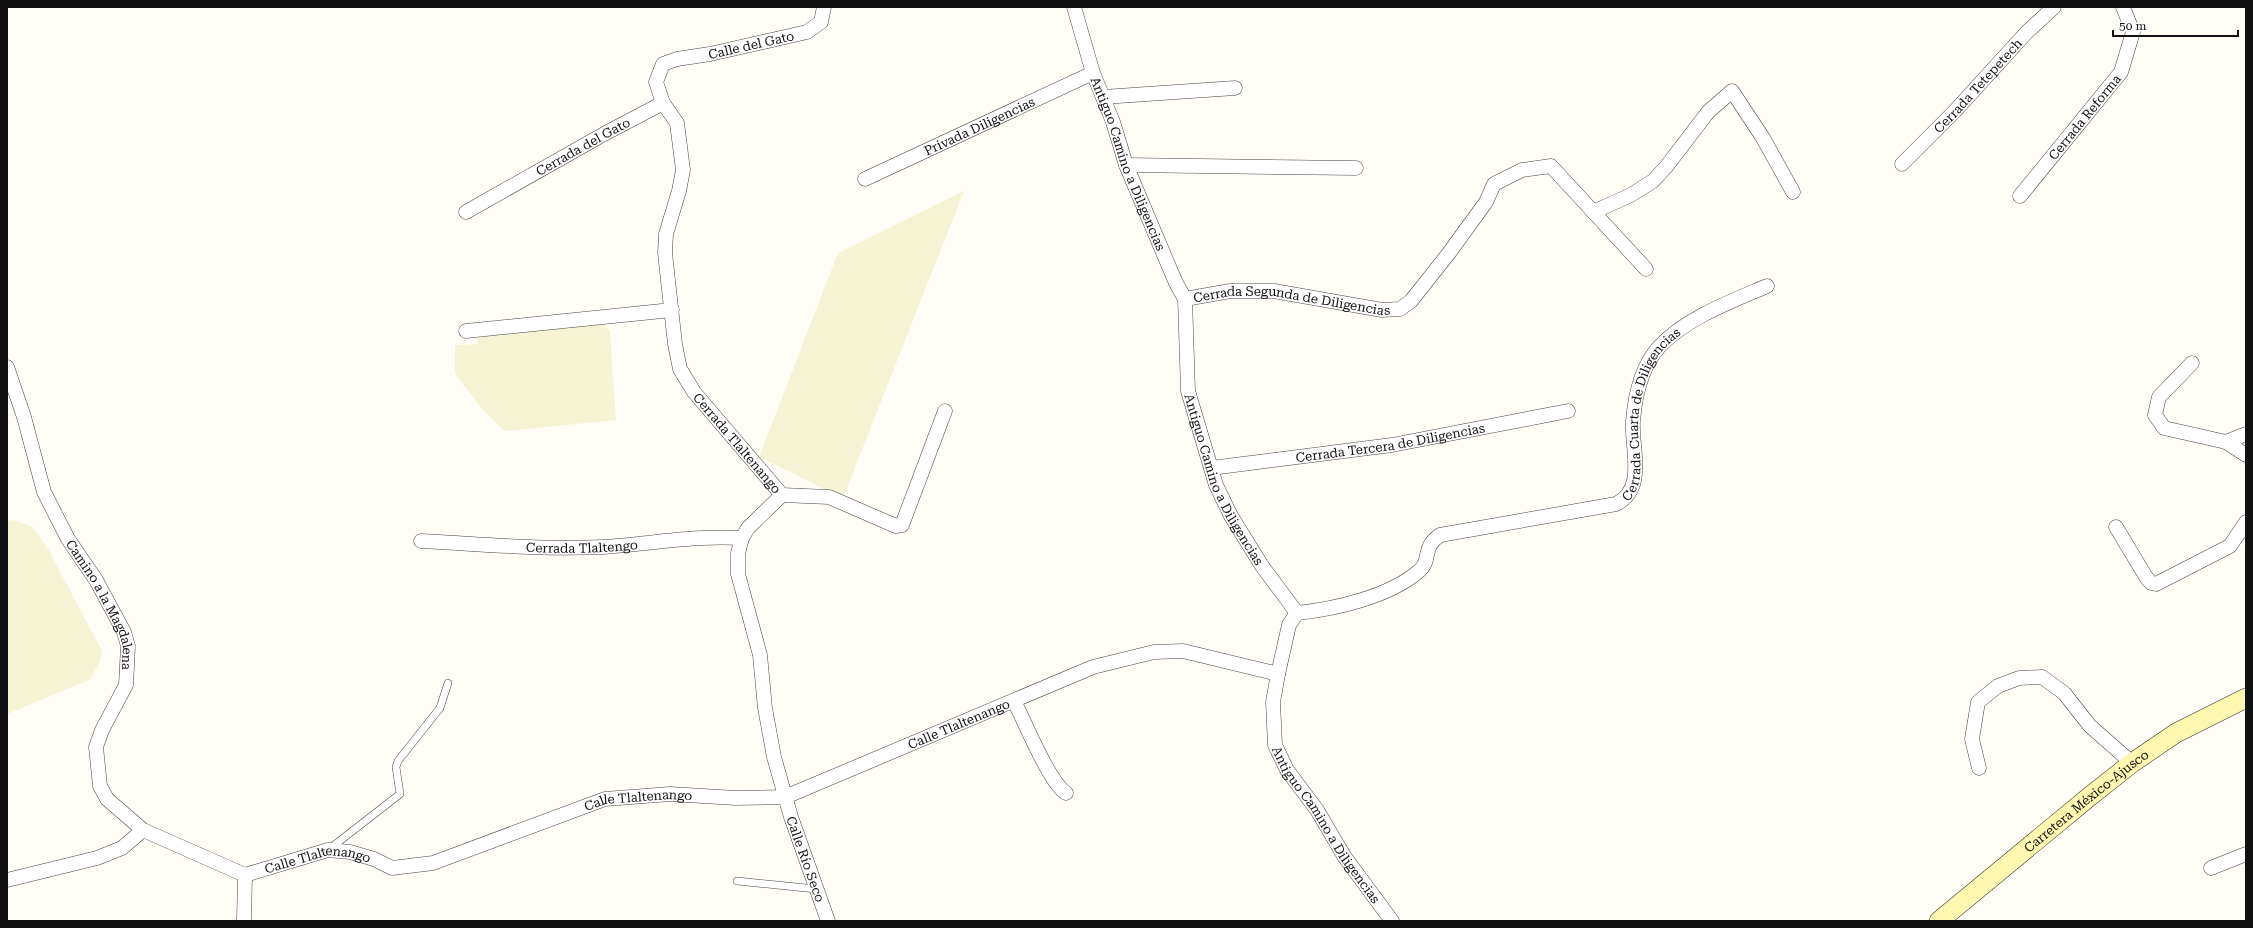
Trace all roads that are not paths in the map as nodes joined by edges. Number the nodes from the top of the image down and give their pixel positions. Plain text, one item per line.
1 (824, 7) edge
2 (1074, 7) edge
3 (2054, 7) edge
4 (2123, 7) edge
5 (1093, 73) junction
6 (1235, 88) dead end
7 (1103, 97) junction
8 (664, 103) junction
9 (1902, 164) dead end
10 (1126, 165) junction
11 (1356, 168) dead end
12 (865, 180) dead end
13 (1793, 192) dead end
14 (2020, 196) dead end
15 (466, 212) dead end
16 (1593, 212) junction
17 (1646, 269) dead end
18 (1767, 286) dead end
19 (1186, 299) junction
20 (672, 310) junction
21 (466, 331) dead end
22 (2192, 363) dead end
23 (7, 367) edge
24 (945, 411) dead end
25 (1568, 412) dead end
26 (2246, 434) edge
27 (2226, 442) junction
28 (2246, 455) edge
29 (1211, 468) junction
30 (782, 495) junction
31 (2246, 522) edge
32 (2116, 527) dead end
33 (742, 538) junction
34 (421, 541) dead end
35 (1297, 613) junction
36 (1278, 674) junction
37 (448, 683) dead end
38 (2246, 698) edge
39 (1014, 701) junction
40 (2132, 763) junction
41 (1979, 768) dead end
42 (1066, 793) dead end
43 (785, 796) junction
44 (143, 830) junction
45 (328, 850) junction
46 (2246, 854) edge
47 (2211, 868) dead end
48 (245, 876) junction
49 (7, 880) edge
50 (737, 881) dead end
51 (816, 889) junction
52 (244, 921) edge
53 (828, 921) edge
54 (1392, 921) edge
55 (1939, 921) edge

1 - 8 street, Calle del Gato
2 - 5 street, Antiguo Camino a Diligencias
3 - 9 street, Cerrada Tetepetech
4 - 14 street, Cerrada Reforma
5 - 7 street, Antiguo Camino a Diligencias
5 - 12 street, Privada Diligencias
6 - 7 street
7 - 10 street, Antiguo Camino a Diligencias
8 - 15 street, Cerrada del Gato
8 - 20 street, Cerrada Tlaltenango
10 - 11 street
10 - 19 street, Antiguo Camino a Diligencias
13 - 16 street
16 - 17 street, Cerrada Segunda de Diligencias
16 - 19 street, Cerrada Segunda de Diligencias
18 - 35 street, Cerrada Cuarta de Diligencias
19 - 29 street, Antiguo Camino a Diligencias
20 - 21 street
20 - 30 street, Cerrada Tlaltenango
22 - 27 street
23 - 44 street, Camino a la Magdalena
24 - 30 street
25 - 29 street, Cerrada Tercera de Diligencias
26 - 27 street
27 - 28 street
29 - 35 street, Antiguo Camino a Diligencias
30 - 33 street, Cerrada Tlaltenango
31 - 32 street
33 - 34 street, Cerrada Tlaltengo
33 - 43 street, Cerrada Tlaltenango
35 - 36 street, Antiguo Camino a Diligencias
36 - 39 street, Calle Tlaltenango
36 - 54 street, Antiguo Camino a Diligencias
37 - 45 lane
38 - 40 main road, Carretera México-Ajusco
39 - 42 street
39 - 43 street, Calle Tlaltenango
40 - 41 street
40 - 55 main road, Carretera México-Ajusco
43 - 45 street, Calle Tlaltenango
43 - 51 street, Calle Río Seco
44 - 48 street, Calle Tlaltenango
44 - 49 street
45 - 48 street, Calle Tlaltenango
46 - 47 street
48 - 52 street
50 - 51 lane
51 - 53 street, Calle Río Seco

